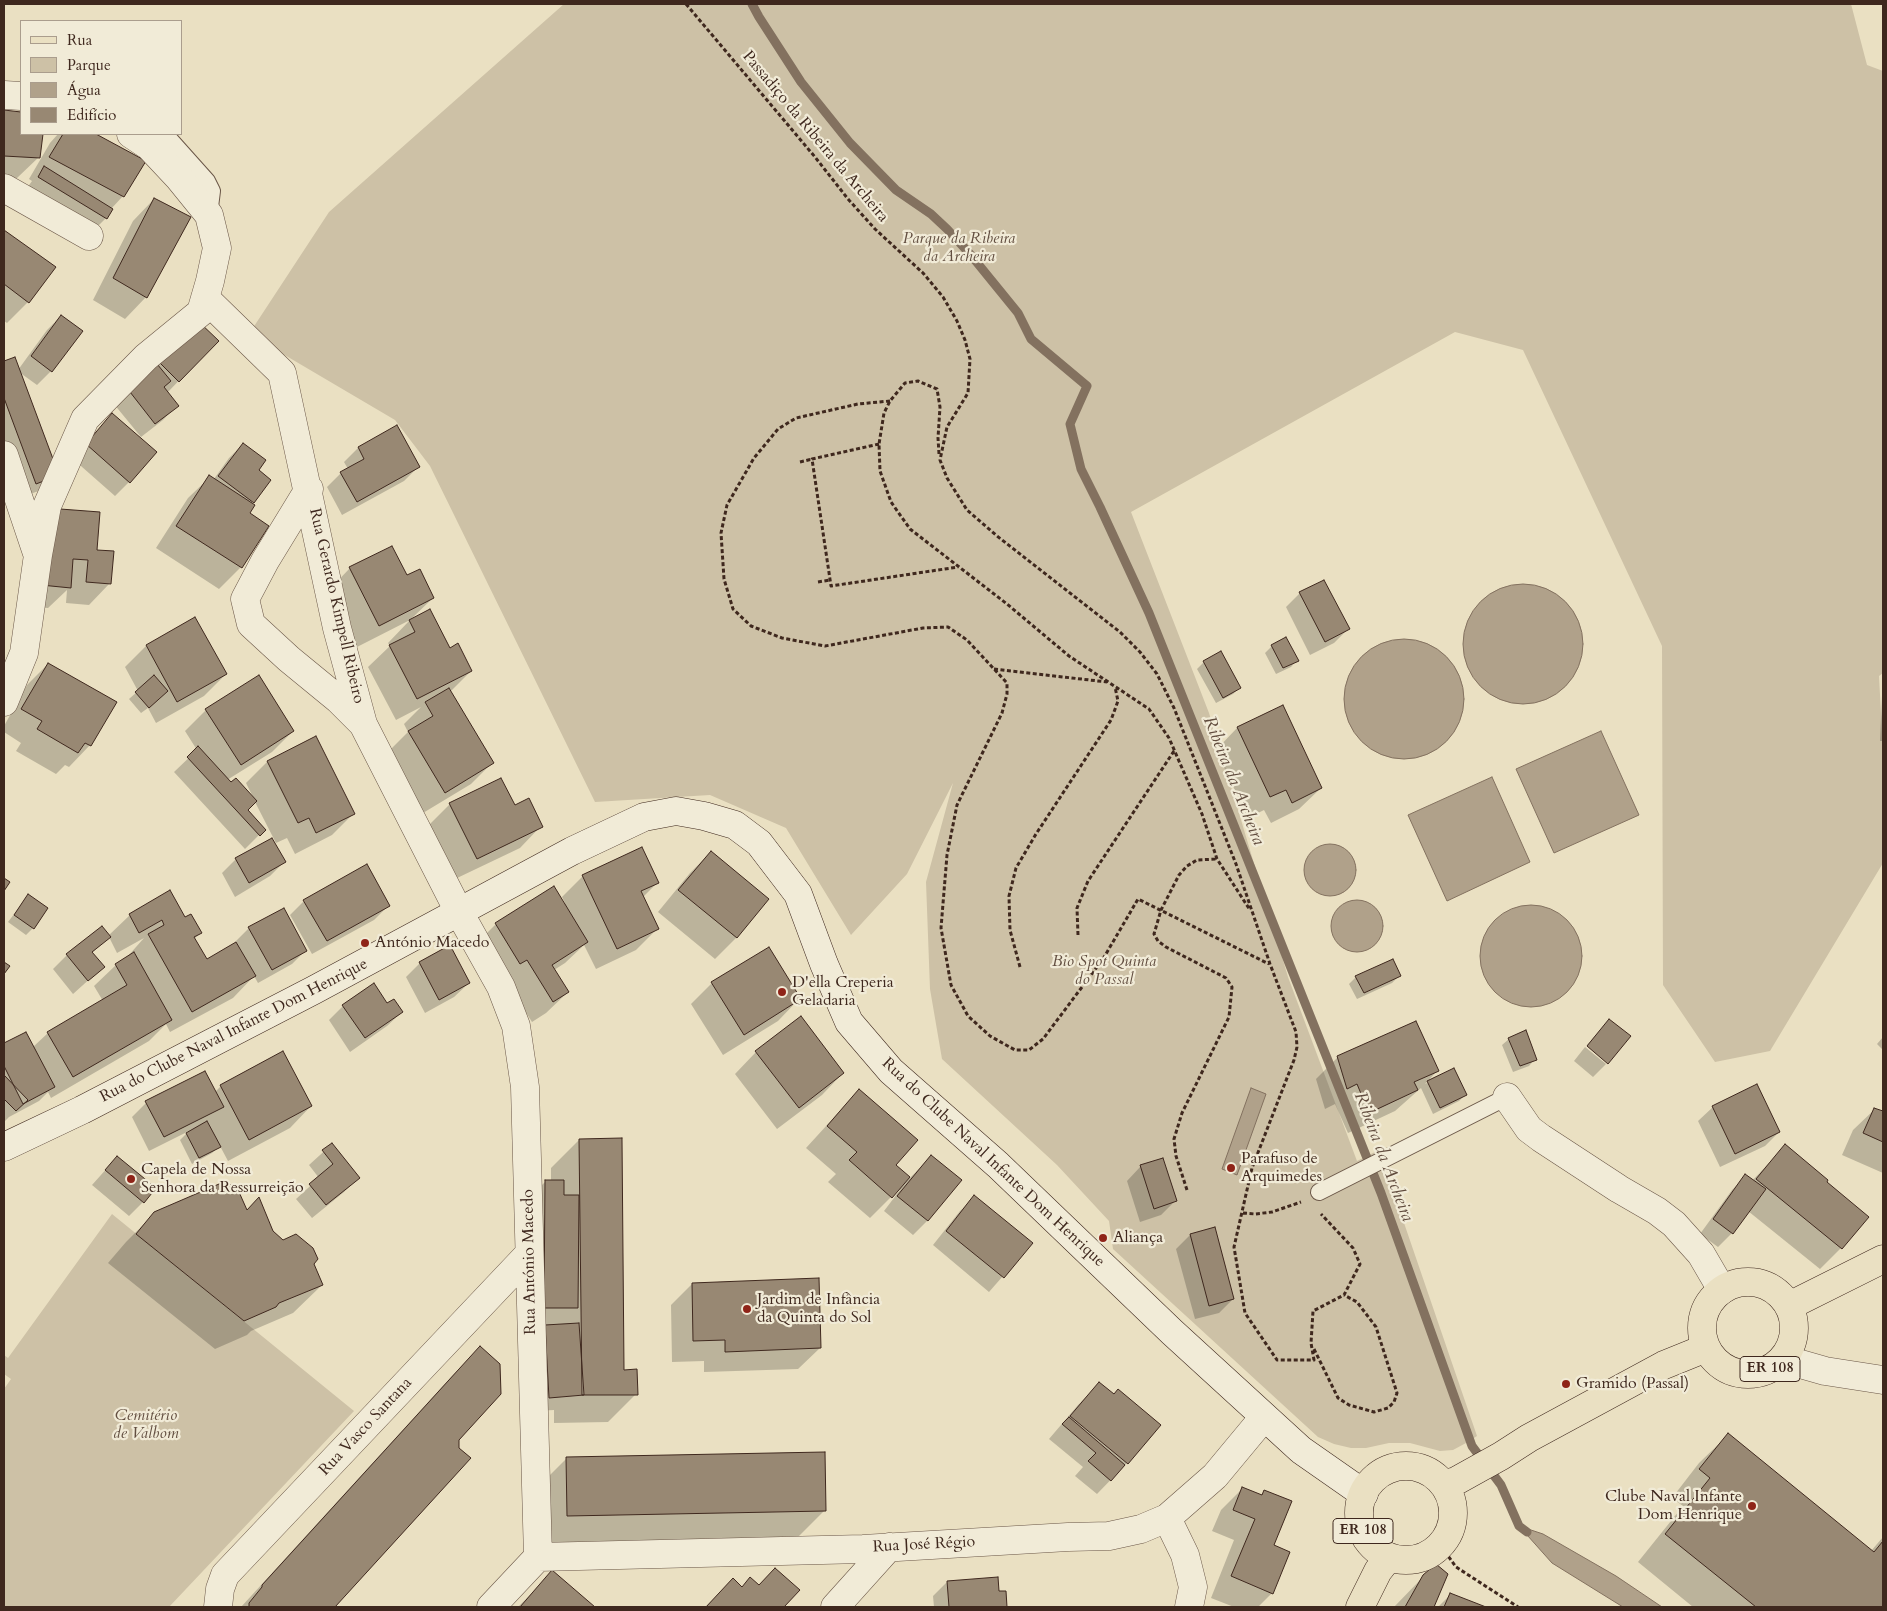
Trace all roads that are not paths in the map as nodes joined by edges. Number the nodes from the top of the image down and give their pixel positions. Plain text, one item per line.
1 (4, 95) edge
2 (20, 96) edge
3 (132, 135) edge
4 (166, 135) edge
5 (4, 188) edge
6 (209, 216) junction
7 (89, 236) dead end
8 (205, 298) junction
9 (4, 455) edge
10 (309, 489) junction
11 (38, 555) junction
12 (4, 702) edge
13 (363, 724) junction
14 (459, 912) junction
15 (1507, 1097) joint
16 (4, 1147) edge
17 (1312, 1196) road end
18 (529, 1254) junction
19 (1883, 1259) edge
20 (1722, 1290) junction
21 (1789, 1306) junction
22 (1706, 1348) junction
23 (1783, 1359) junction
24 (1883, 1380) edge
25 (1264, 1417) junction
26 (1444, 1484) junction
27 (1364, 1494) junction
28 (1167, 1518) junction
29 (890, 1547) junction
30 (538, 1557) junction
31 (1389, 1557) junction
32 (218, 1607) edge
33 (491, 1607) edge
34 (835, 1607) edge
35 (1189, 1607) edge
36 (1360, 1607) edge

1 - 2 street
3 - 6 street
4 - 6 lane
5 - 7 street
6 - 8 street
8 - 10 street, Rua Gerardo Kimpell Ribeiro
8 - 11 street
9 - 11 street
10 - 13 street, Rua Gerardo Kimpell Ribeiro
10 - 13 street, Rua Gerardo Kimpell Ribeiro
11 - 12 street
13 - 14 street, Rua Gerardo Kimpell Ribeiro
14 - 16 street, Rua do Clube Naval Infante Dom Henrique
14 - 18 street, Rua António Macedo
14 - 25 street, Rua do Clube Naval Infante Dom Henrique
15 - 17 lane
15 - 20 street
18 - 30 street, Rua António Macedo
18 - 32 street, Rua Vasco Santana
19 - 21 main road
20 - 21 main road
20 - 22 main road
21 - 23 main road, ER 108
22 - 23 main road, ER 108
22 - 26 main road
23 - 24 street
25 - 27 street, Rua do Clube Naval Infante Dom Henrique
25 - 28 street, Rua José Régio
26 - 27 main road, ER 108
26 - 31 main road, ER 108
27 - 31 main road, ER 108
28 - 29 street, Rua José Régio
28 - 35 street
29 - 30 street, Rua José Régio
29 - 34 street
30 - 33 street
31 - 36 main road, ER 108

